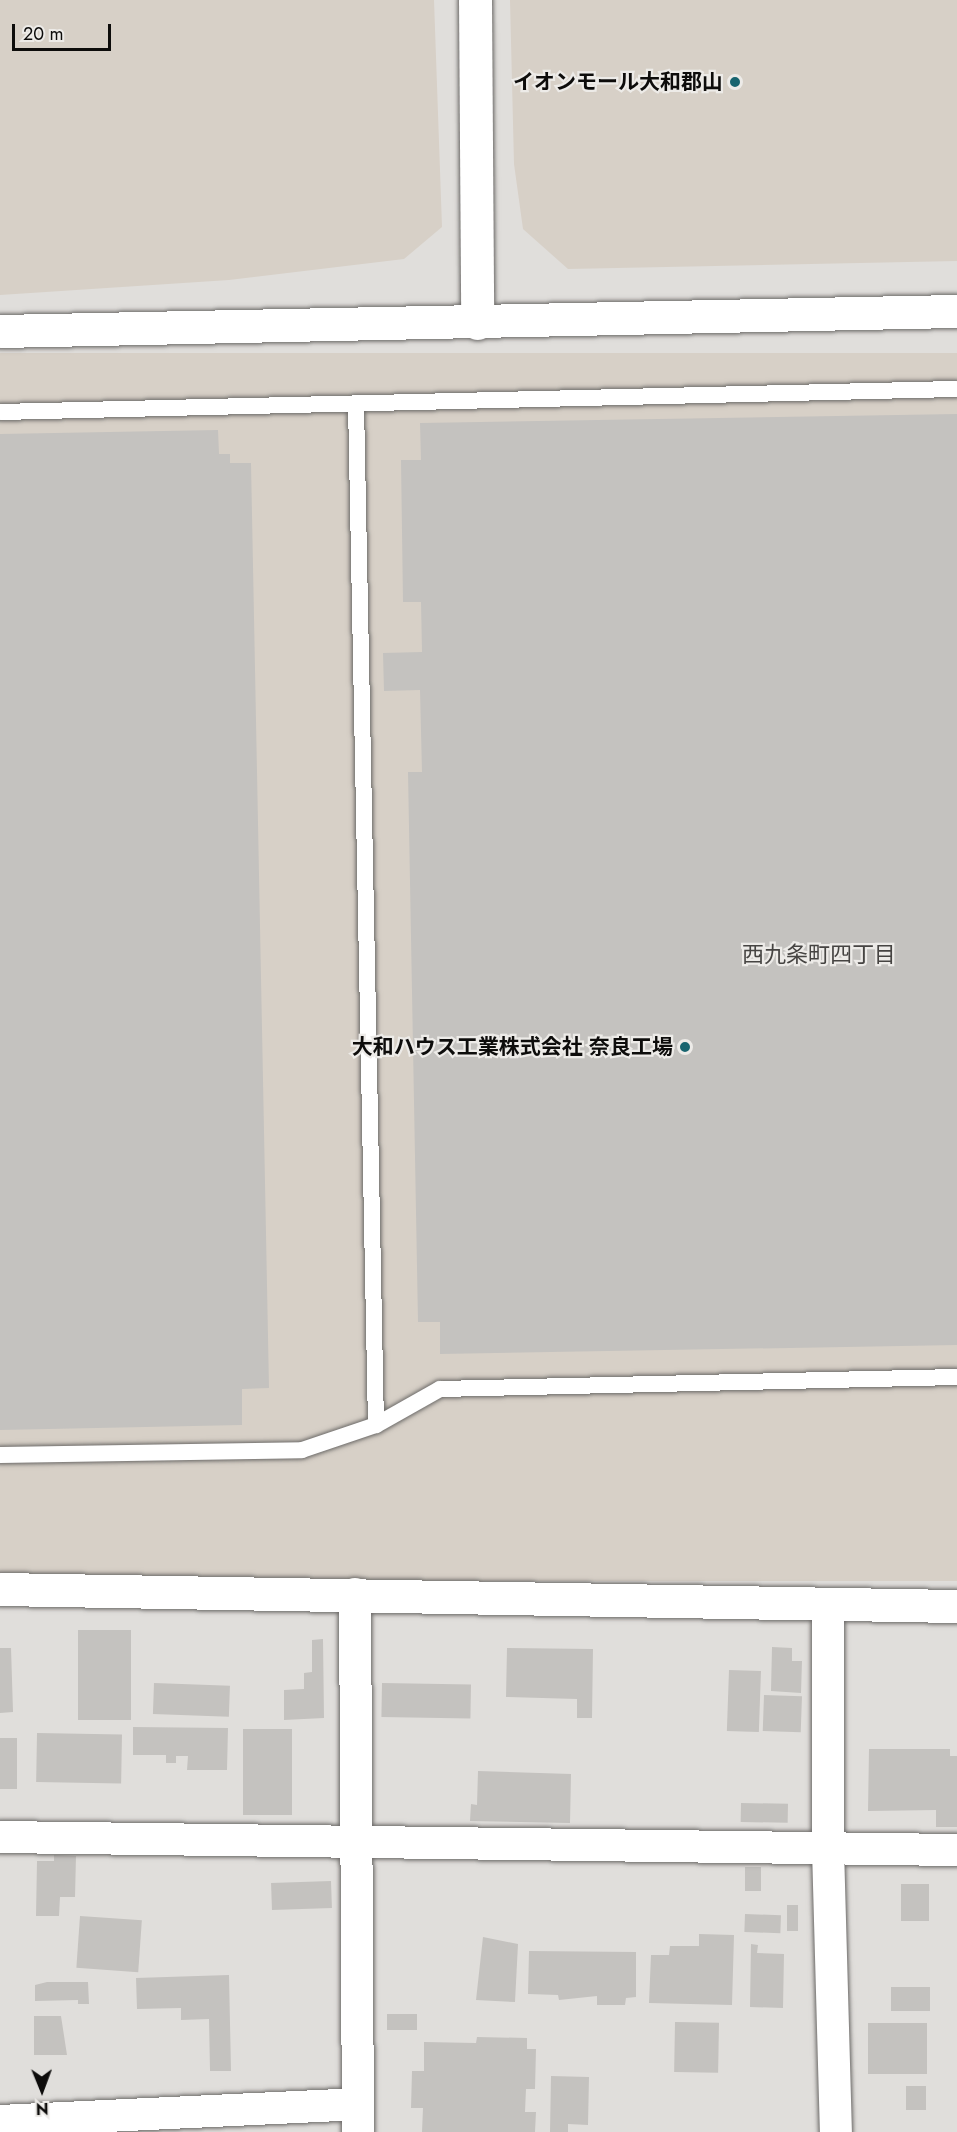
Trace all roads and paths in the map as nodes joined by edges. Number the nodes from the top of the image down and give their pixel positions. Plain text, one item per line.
1 (475, 0) edge
2 (957, 311) edge
3 (477, 322) junction
4 (0, 331) edge
5 (957, 389) edge
6 (356, 403) junction
7 (0, 412) edge
8 (957, 1377) edge
9 (376, 1425) junction
10 (0, 1455) edge
11 (0, 1589) edge
12 (355, 1594) junction
13 (828, 1605) junction
14 (957, 1606) edge
15 (0, 1837) edge
16 (357, 1842) junction
17 (828, 1849) junction
18 (957, 1850) edge
19 (358, 2118) edge
20 (0, 2121) edge
21 (836, 2132) edge

1 - 3 street
2 - 3 street
3 - 4 street
5 - 6 lane
6 - 7 lane
6 - 9 lane
8 - 9 lane
9 - 10 lane
11 - 12 street
12 - 13 street
12 - 16 street
13 - 14 street
13 - 17 street
15 - 16 street
16 - 17 street
16 - 19 street
17 - 18 street
17 - 21 street
19 - 20 street

